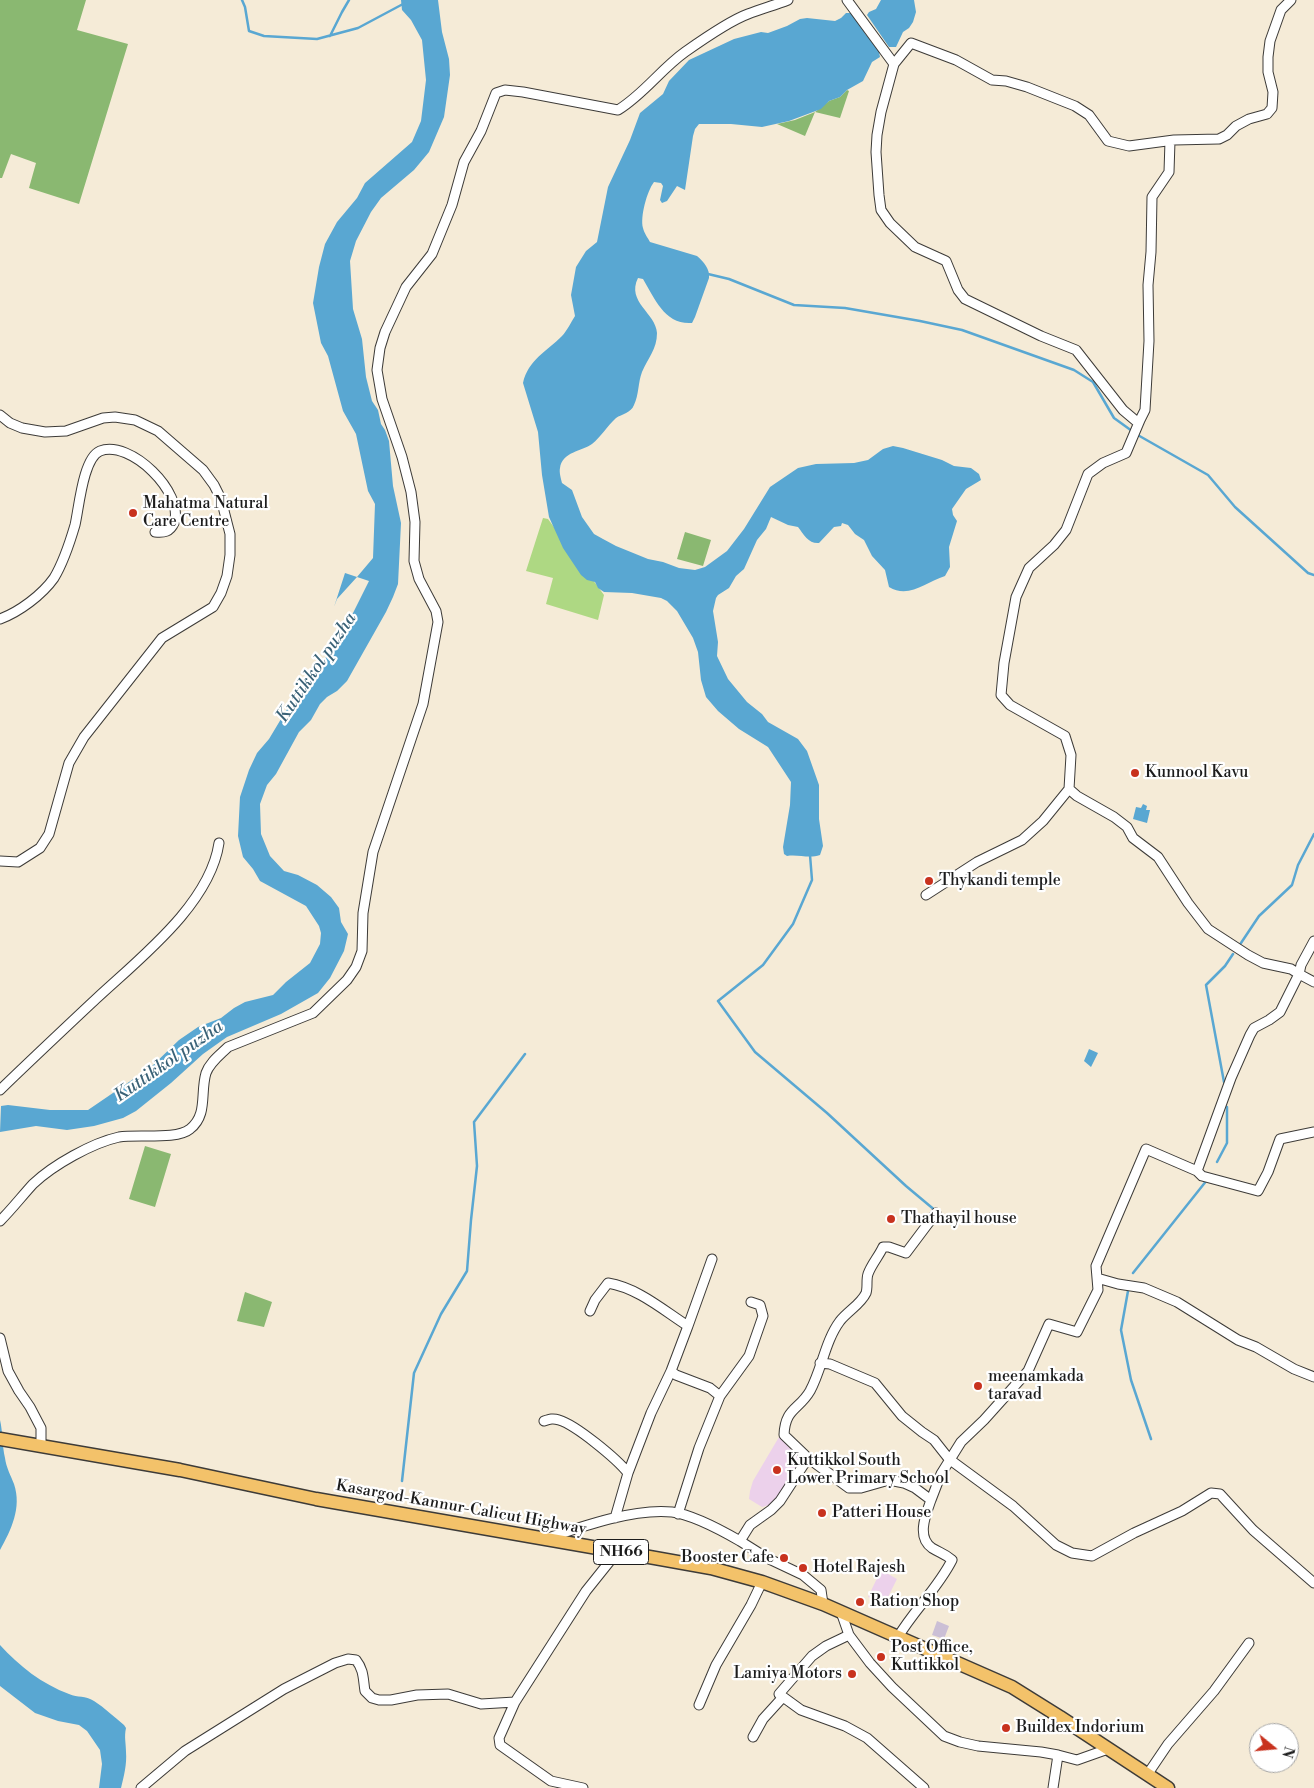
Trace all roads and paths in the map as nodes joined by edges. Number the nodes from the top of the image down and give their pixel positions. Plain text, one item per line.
1 (788, 0) edge
2 (847, 0) edge
3 (1291, 0) edge
4 (894, 64) junction
5 (1170, 141) junction
6 (0, 415) edge
7 (1139, 423) junction
8 (156, 532) dead end
9 (0, 619) edge
10 (1069, 789) junction
11 (219, 843) dead end
12 (0, 861) edge
13 (926, 895) dead end
14 (1314, 941) edge
15 (1299, 974) junction
16 (1314, 982) edge
17 (0, 1090) edge
18 (1314, 1132) edge
19 (1197, 1172) junction
20 (936, 1213) dead end
21 (0, 1221) edge
22 (712, 1259) dead end
23 (1097, 1278) junction
24 (751, 1302) dead end
25 (590, 1311) dead end
26 (688, 1326) junction
27 (0, 1338) edge
28 (820, 1363) junction
29 (671, 1371) junction
30 (1314, 1377) edge
31 (720, 1396) junction
32 (544, 1421) dead end
33 (0, 1439) edge
34 (36, 1444) junction
35 (808, 1458) junction
36 (950, 1459) junction
37 (628, 1473) junction
38 (931, 1500) junction
39 (678, 1514) junction
40 (615, 1518) junction
41 (545, 1539) junction
42 (740, 1541) junction
43 (618, 1551) junction
44 (762, 1582) junction
45 (1314, 1583) edge
46 (823, 1604) junction
47 (841, 1612) junction
48 (849, 1635) junction
49 (898, 1637) junction
50 (1249, 1643) dead end
51 (783, 1697) junction
52 (515, 1702) junction
53 (698, 1705) dead end
54 (752, 1737) dead end
55 (1108, 1749) junction
56 (1058, 1754) junction
57 (1147, 1775) junction
58 (140, 1788) edge
59 (582, 1788) edge
60 (924, 1788) edge
61 (1053, 1788) edge
62 (1168, 1788) edge

1 - 21 street
2 - 4 street
3 - 5 street
4 - 5 street
4 - 7 street
5 - 7 street
6 - 12 street
7 - 10 street
8 - 9 street
10 - 13 street
10 - 15 street
11 - 17 street
14 - 15 street
15 - 16 street
15 - 19 street
18 - 19 street
19 - 23 street
20 - 28 street
22 - 26 street
23 - 30 street
23 - 36 street
24 - 31 street
25 - 26 street
26 - 29 street
27 - 34 street
28 - 35 street
28 - 36 street
29 - 31 street
29 - 37 street
31 - 39 street
32 - 37 street
33 - 34 highway, Kasargod-Kannur-Calicut Highway / NH66
34 - 41 highway, Kasargod-Kannur-Calicut Highway / NH66
35 - 38 street
35 - 42 street
36 - 38 street
36 - 45 street
37 - 40 street
38 - 49 street
39 - 40 street
39 - 42 street
40 - 41 street
41 - 43 highway, Kasargod-Kannur-Calicut Highway / NH66
42 - 46 street
43 - 44 highway, Kasargod-Kannur-Calicut Highway / NH66
43 - 52 street
44 - 46 highway, Kasargod-Kannur-Calicut Highway / NH66
44 - 53 street
46 - 47 highway, Kasargod-Kannur-Calicut Highway / NH66
47 - 48 street
47 - 49 highway, Kasargod-Kannur-Calicut Highway / NH66
48 - 51 street
48 - 56 street
49 - 55 highway, Kasargod-Kannur-Calicut Highway / NH66
50 - 57 street
51 - 54 street
51 - 60 street
52 - 58 street
52 - 59 street
55 - 56 street
55 - 57 highway, Kasargod-Kannur-Calicut Highway / NH66
56 - 61 street
57 - 62 highway, Kasargod-Kannur-Calicut Highway / NH66

